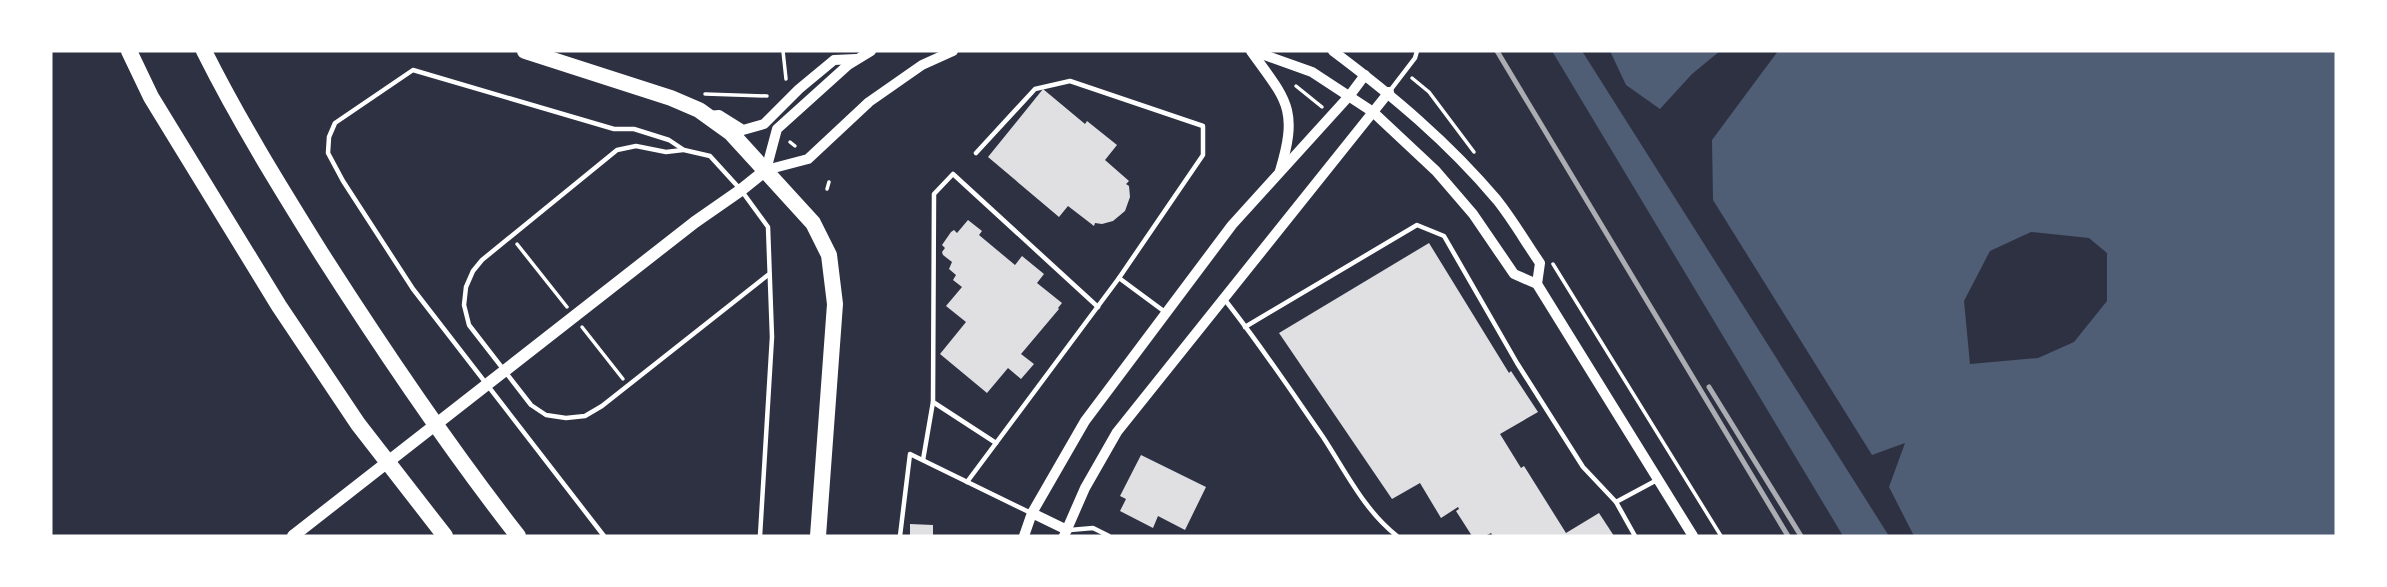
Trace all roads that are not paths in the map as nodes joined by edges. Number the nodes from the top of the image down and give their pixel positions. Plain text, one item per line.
1 (129, 51) edge
2 (204, 51) edge
3 (525, 51) edge
4 (871, 51) edge
5 (953, 51) edge
6 (1252, 51) edge
7 (1333, 51) edge
8 (1417, 51) edge
9 (859, 59) junction
10 (1365, 75) junction
11 (1389, 92) junction
12 (1350, 95) junction
13 (1373, 112) junction
14 (708, 116) junction
15 (684, 150) junction
16 (976, 153) dead end
17 (766, 170) junction
18 (1279, 173) junction
19 (741, 190) junction
20 (768, 275) junction
21 (1119, 278) junction
22 (1537, 284) junction
23 (1224, 298) junction
24 (1098, 307) junction
25 (1167, 313) junction
26 (1245, 327) junction
27 (933, 402) junction
28 (996, 443) junction
29 (923, 460) junction
30 (1658, 479) junction
31 (967, 482) junction
32 (1616, 502) junction
33 (1032, 513) junction
34 (1068, 534) edge
35 (293, 536) edge
36 (445, 536) edge
37 (518, 536) edge
38 (604, 536) edge
39 (760, 536) edge
40 (818, 536) edge
41 (900, 536) edge
42 (1024, 536) edge
43 (1109, 536) edge
44 (1397, 536) edge
45 (1635, 536) edge
46 (1693, 536) edge

1 - 36 highway
2 - 37 highway
3 - 14 highway
4 - 9 street
5 - 17 street
6 - 12 street
6 - 18 street
7 - 10 street
8 - 11 lane
9 - 14 street
9 - 17 street
10 - 11 street
10 - 12 street
11 - 13 street
11 - 22 street
12 - 13 street
12 - 18 street
13 - 22 street
13 - 23 street
14 - 17 highway
15 - 19 lane
15 - 20 lane
15 - 38 lane
16 - 21 lane
17 - 19 main road
17 - 40 highway
18 - 25 street
19 - 20 lane
19 - 35 main road
20 - 39 lane
21 - 24 lane
21 - 25 lane
22 - 30 street
23 - 26 lane
23 - 34 street
24 - 27 lane
24 - 28 lane
25 - 33 street
26 - 32 lane
26 - 44 lane
27 - 28 lane
27 - 29 lane
28 - 31 lane
29 - 31 lane
29 - 41 lane
30 - 32 lane
30 - 46 street
31 - 33 lane
32 - 45 lane
33 - 34 street
33 - 42 street
34 - 43 lane

